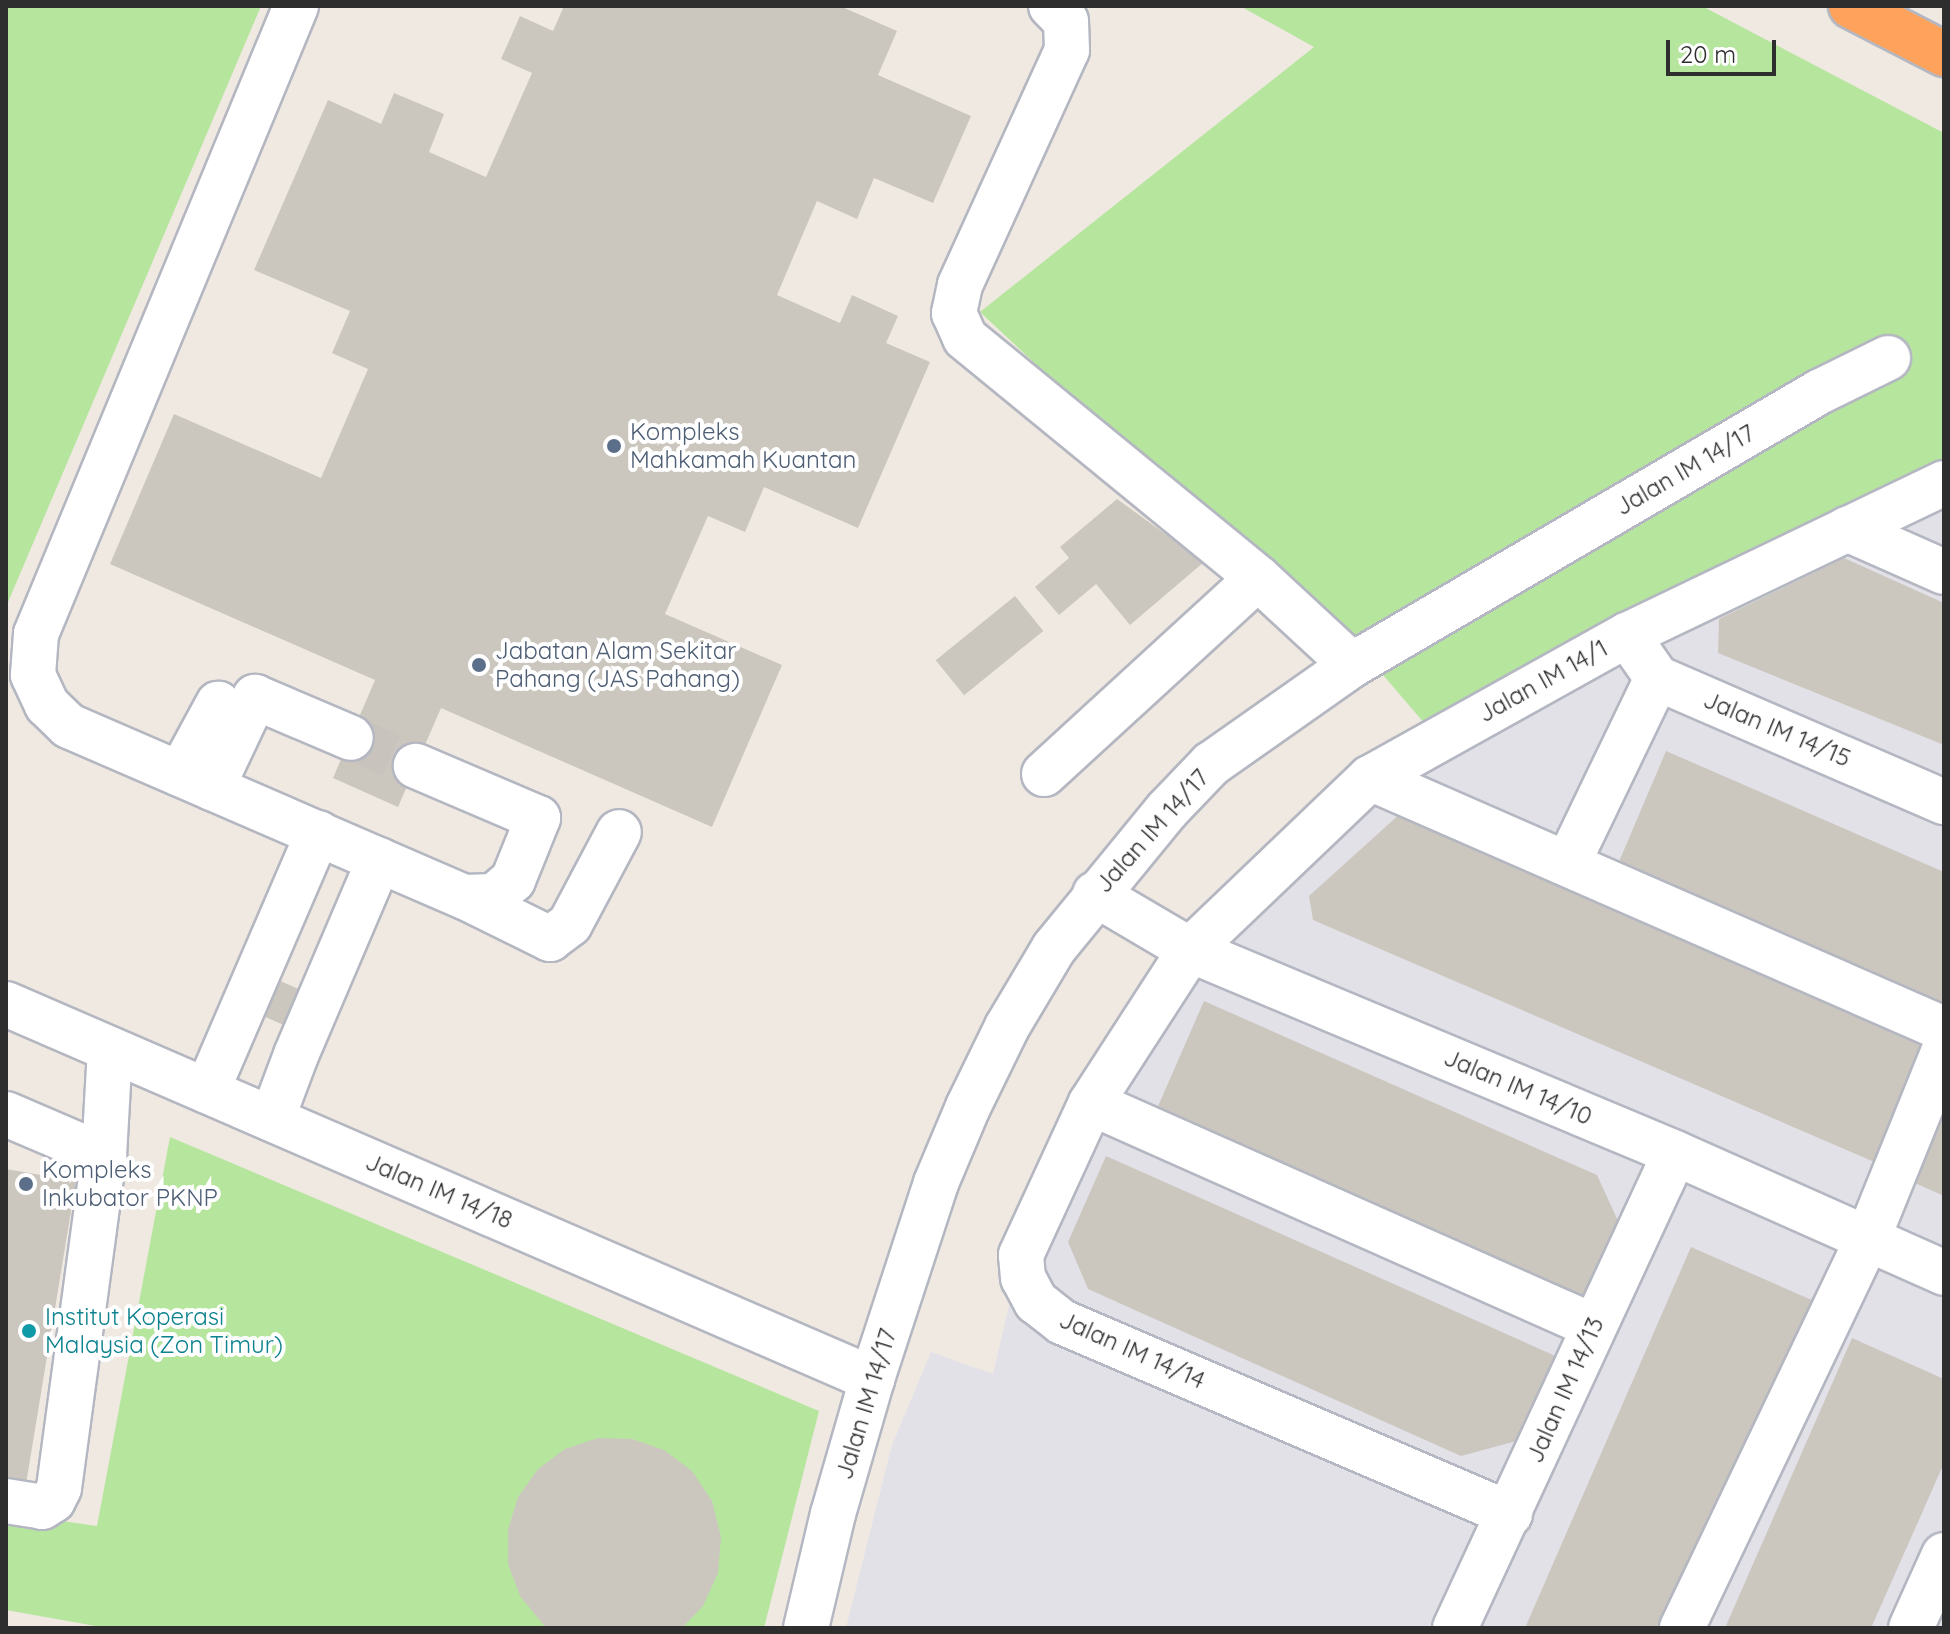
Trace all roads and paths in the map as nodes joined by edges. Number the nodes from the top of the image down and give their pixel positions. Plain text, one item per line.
1 (296, 6) edge
2 (1051, 6) edge
3 (1851, 6) edge
4 (1944, 54) edge
5 (1888, 358) dead end
6 (1944, 483) edge
7 (1847, 529) junction
8 (1944, 572) edge
9 (1258, 578) junction
10 (1627, 635) junction
11 (1352, 665) junction
12 (1657, 678) junction
13 (218, 704) dead end
14 (351, 738) tunnel mouth
15 (416, 766) tunnel mouth
16 (1044, 774) dead end
17 (1370, 778) junction
18 (196, 781) junction
19 (1944, 802) edge
20 (619, 832) dead end
21 (318, 833) junction
22 (379, 860) junction
23 (1568, 863) junction
24 (1095, 894) junction
25 (465, 897) junction
26 (1190, 950) junction
27 (6, 1004) edge
28 (1944, 1029) edge
29 (110, 1049) junction
30 (1944, 1050) edge
31 (207, 1091) junction
32 (1091, 1103) junction
33 (6, 1114) edge
34 (272, 1119) junction
35 (1675, 1153) junction
36 (104, 1156) junction
37 (1868, 1238) junction
38 (1944, 1273) edge
39 (1593, 1326) junction
40 (872, 1379) junction
41 (6, 1501) edge
42 (1510, 1514) junction
43 (1944, 1555) edge
44 (806, 1628) edge
45 (1455, 1628) edge
46 (1682, 1628) edge
47 (1911, 1628) edge

1 - 18 street
2 - 9 street
3 - 4 highway
5 - 11 street, Jalan IM 14/17
6 - 7 street, Jalan IM 14/1
7 - 8 street
7 - 10 street, Jalan IM 14/1
9 - 11 street
9 - 16 street
10 - 12 street
10 - 17 street, Jalan IM 14/1
11 - 24 street, Jalan IM 14/17
12 - 19 street, Jalan IM 14/15
12 - 23 street
13 - 18 street
14 - 18 street
15 - 25 street
17 - 23 street
17 - 26 street, Jalan IM 14/1
18 - 21 street
20 - 25 street
21 - 22 street
21 - 31 street
22 - 25 street
22 - 34 street
23 - 28 street
24 - 26 street, Jalan IM 14/10
24 - 40 street, Jalan IM 14/17
26 - 32 street, Jalan IM 14/14
26 - 35 street, Jalan IM 14/10
27 - 29 street, Jalan IM 14/18
29 - 31 street, Jalan IM 14/18
29 - 36 street
30 - 37 street
31 - 34 street, Jalan IM 14/18
32 - 39 street
32 - 42 street, Jalan IM 14/14
33 - 36 street
34 - 40 street, Jalan IM 14/18
35 - 37 street, Jalan IM 14/10
35 - 39 street, Jalan IM 14/13
36 - 41 street
37 - 38 street, Jalan IM 14/10
37 - 46 street
39 - 42 street, Jalan IM 14/13
40 - 44 street, Jalan IM 14/17
42 - 45 street, Jalan IM 14/13
43 - 47 street

